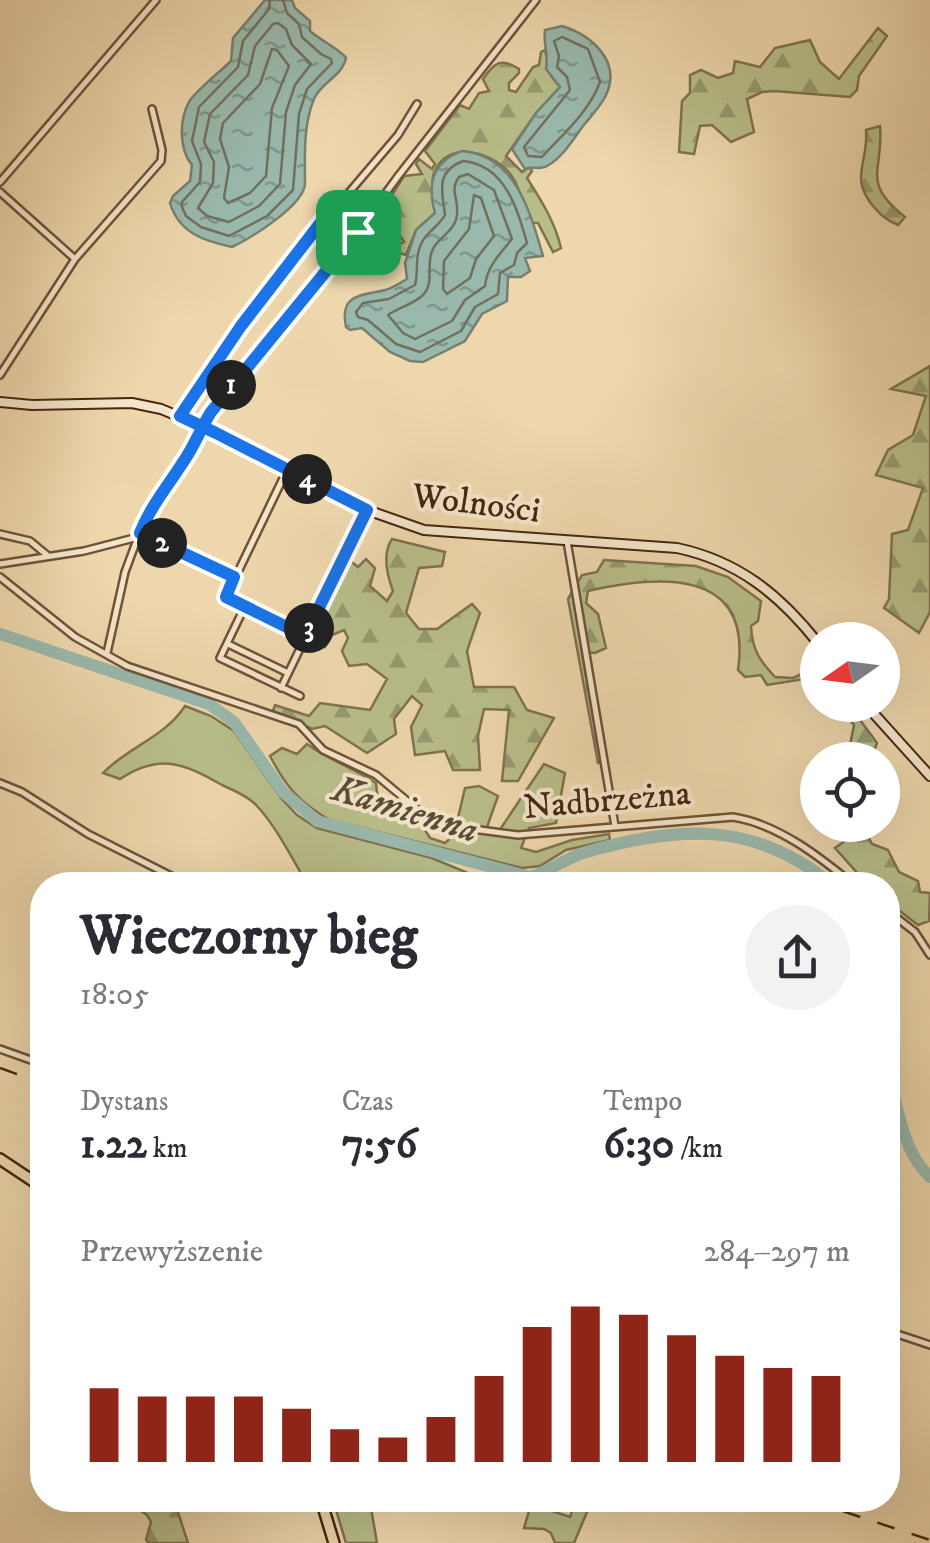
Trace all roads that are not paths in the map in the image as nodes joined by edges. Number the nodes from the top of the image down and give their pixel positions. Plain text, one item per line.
1 (536, 0) edge
2 (153, 1) edge
3 (417, 104) dead end
4 (152, 109) dead end
5 (0, 182) edge
6 (0, 192) edge
7 (322, 221) junction
8 (358, 232) junction
9 (75, 258) junction
10 (0, 374) edge
11 (0, 402) edge
12 (180, 416) junction
13 (202, 426) junction
14 (287, 470) junction
15 (367, 510) junction
16 (0, 534) edge
17 (139, 535) junction
18 (567, 542) junction
19 (47, 555) junction
20 (0, 564) edge
21 (234, 577) junction
22 (0, 578) edge
23 (245, 606) junction
24 (800, 624) edge
25 (305, 636) junction
26 (227, 643) junction
27 (106, 654) junction
28 (288, 673) junction
29 (281, 688) junction
30 (300, 696) dead end
31 (881, 722) edge
32 (930, 776) edge
33 (0, 783) edge
34 (615, 826) junction
35 (163, 872) edge
36 (837, 872) edge
37 (900, 920) edge
38 (930, 954) edge
39 (0, 1049) edge
40 (30, 1060) edge
41 (0, 1159) edge
42 (30, 1179) edge
43 (900, 1336) edge
44 (930, 1345) edge
45 (325, 1512) edge
46 (334, 1543) edge

1 - 8 street
2 - 5 street
3 - 7 street
4 - 9 street
6 - 9 street
7 - 8 street
7 - 12 street
8 - 13 street
9 - 10 street
11 - 12 street, Wolności
12 - 13 street, Wolności
13 - 14 street, Wolności
13 - 17 street
14 - 15 street, Wolności
14 - 21 street
15 - 18 street, Wolności
15 - 25 street
16 - 19 street
17 - 19 street
17 - 21 street
17 - 27 street
18 - 24 street, Wolności
18 - 34 street
19 - 20 street
21 - 23 street
22 - 27 street, Nadbrzeżna
23 - 25 street
23 - 26 street
25 - 28 street
26 - 28 street
26 - 29 street
27 - 34 street, Nadbrzeżna
28 - 29 street
29 - 30 street
31 - 32 street
33 - 35 street
34 - 36 street, Nadbrzeżna
37 - 38 street
39 - 40 street
41 - 42 main road
43 - 44 street
45 - 46 main road

